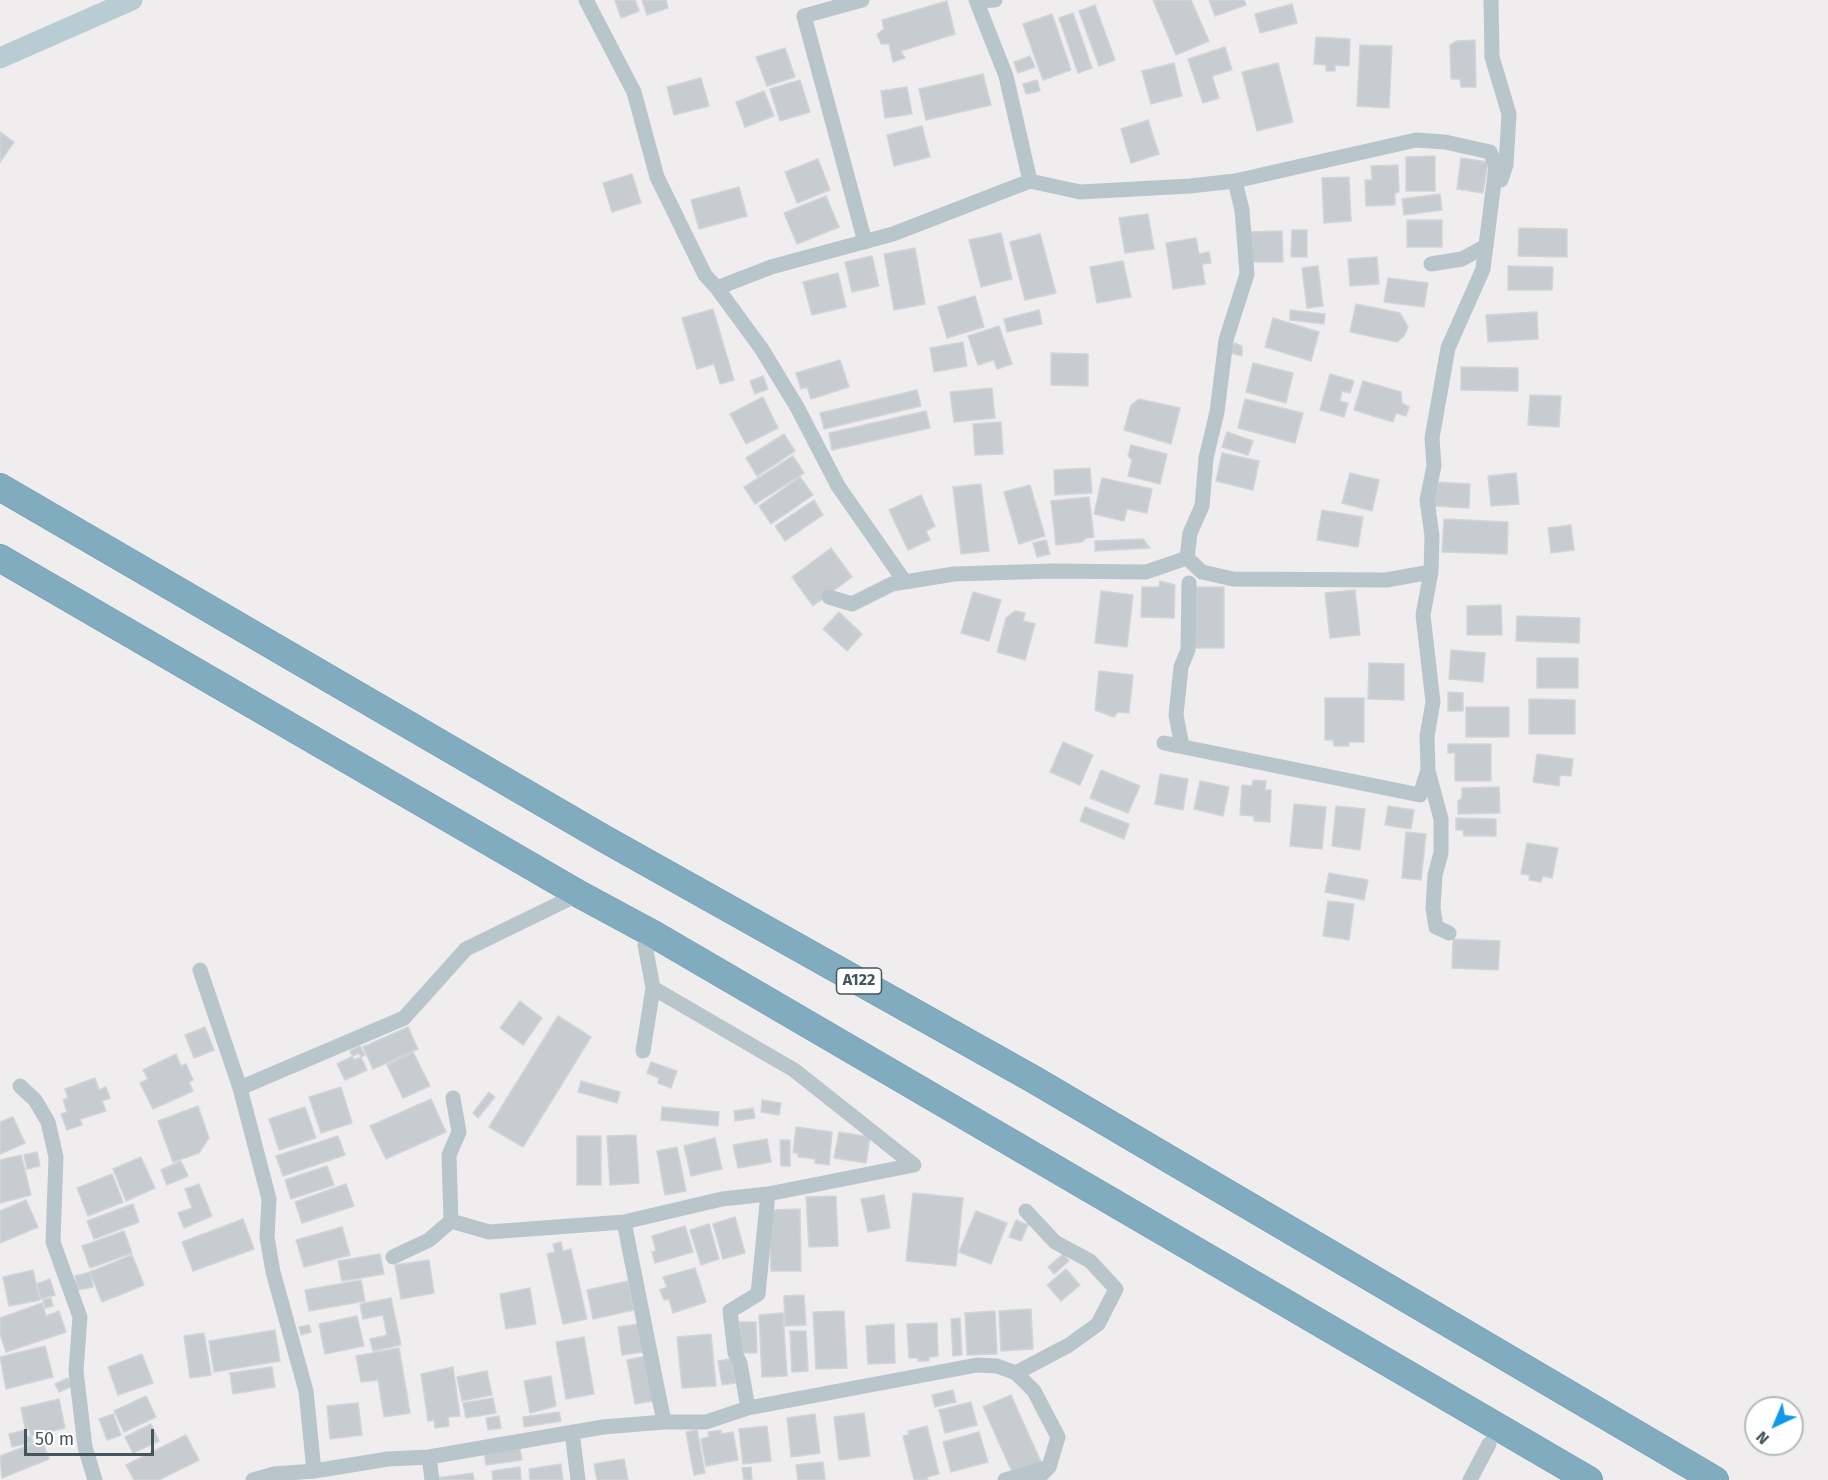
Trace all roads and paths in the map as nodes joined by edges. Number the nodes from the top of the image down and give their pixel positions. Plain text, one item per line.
1 (132, 0) edge
2 (586, 0) edge
3 (862, 0) edge
4 (995, 0) edge
5 (1491, 0) edge
6 (977, 1) edge
7 (0, 58) edge
8 (1030, 181) junction
9 (1235, 181) junction
10 (1492, 206) junction
11 (865, 242) junction
12 (1486, 246) junction
13 (1431, 264) dead end
14 (717, 288) junction
15 (0, 487) edge
16 (0, 558) edge
17 (1187, 558) junction
18 (1431, 572) junction
19 (905, 582) junction
20 (1189, 583) dead end
21 (829, 597) dead end
22 (1164, 743) dead end
23 (1182, 746) junction
24 (1428, 770) junction
25 (579, 894) junction
26 (1449, 933) dead end
27 (655, 935) junction
28 (200, 970) dead end
29 (653, 988) junction
30 (643, 1051) dead end
31 (20, 1086) dead end
32 (240, 1088) junction
33 (453, 1098) dead end
34 (768, 1194) junction
35 (1026, 1211) dead end
36 (451, 1221) junction
37 (624, 1222) junction
38 (393, 1257) dead end
39 (1016, 1373) junction
40 (748, 1408) junction
41 (664, 1422) junction
42 (572, 1431) junction
43 (1489, 1444) dead end
44 (429, 1457) junction
45 (1049, 1467) junction
46 (314, 1471) junction
47 (275, 1477) edge
48 (95, 1480) edge
49 (253, 1480) edge
50 (432, 1480) edge
51 (578, 1480) edge
52 (1005, 1480) edge
53 (1036, 1480) edge
54 (1470, 1480) edge
55 (1589, 1480) edge
56 (1715, 1480) edge

1 - 7 street
2 - 14 street
3 - 11 street
4 - 6 street
5 - 10 street
6 - 8 street
8 - 9 street
8 - 11 street
9 - 10 street
9 - 17 street
10 - 12 street
11 - 14 street
12 - 13 street
12 - 18 street
14 - 19 street
15 - 56 highway, A122
16 - 25 highway
17 - 18 street
17 - 19 street
18 - 24 street
19 - 21 street
20 - 23 street
22 - 23 street
23 - 24 street
24 - 26 street
25 - 27 highway
25 - 32 street
27 - 29 street
27 - 55 highway
28 - 32 street
29 - 30 street
29 - 34 street
31 - 48 street
32 - 46 street
33 - 36 street
34 - 37 street
34 - 40 street
35 - 39 street
36 - 37 street
36 - 38 street
37 - 41 street
39 - 40 street
39 - 45 street
40 - 41 street
41 - 42 street
42 - 44 street
42 - 51 street
43 - 54 street
44 - 46 street
44 - 50 street
45 - 52 street
45 - 53 street
46 - 47 street
47 - 49 street

